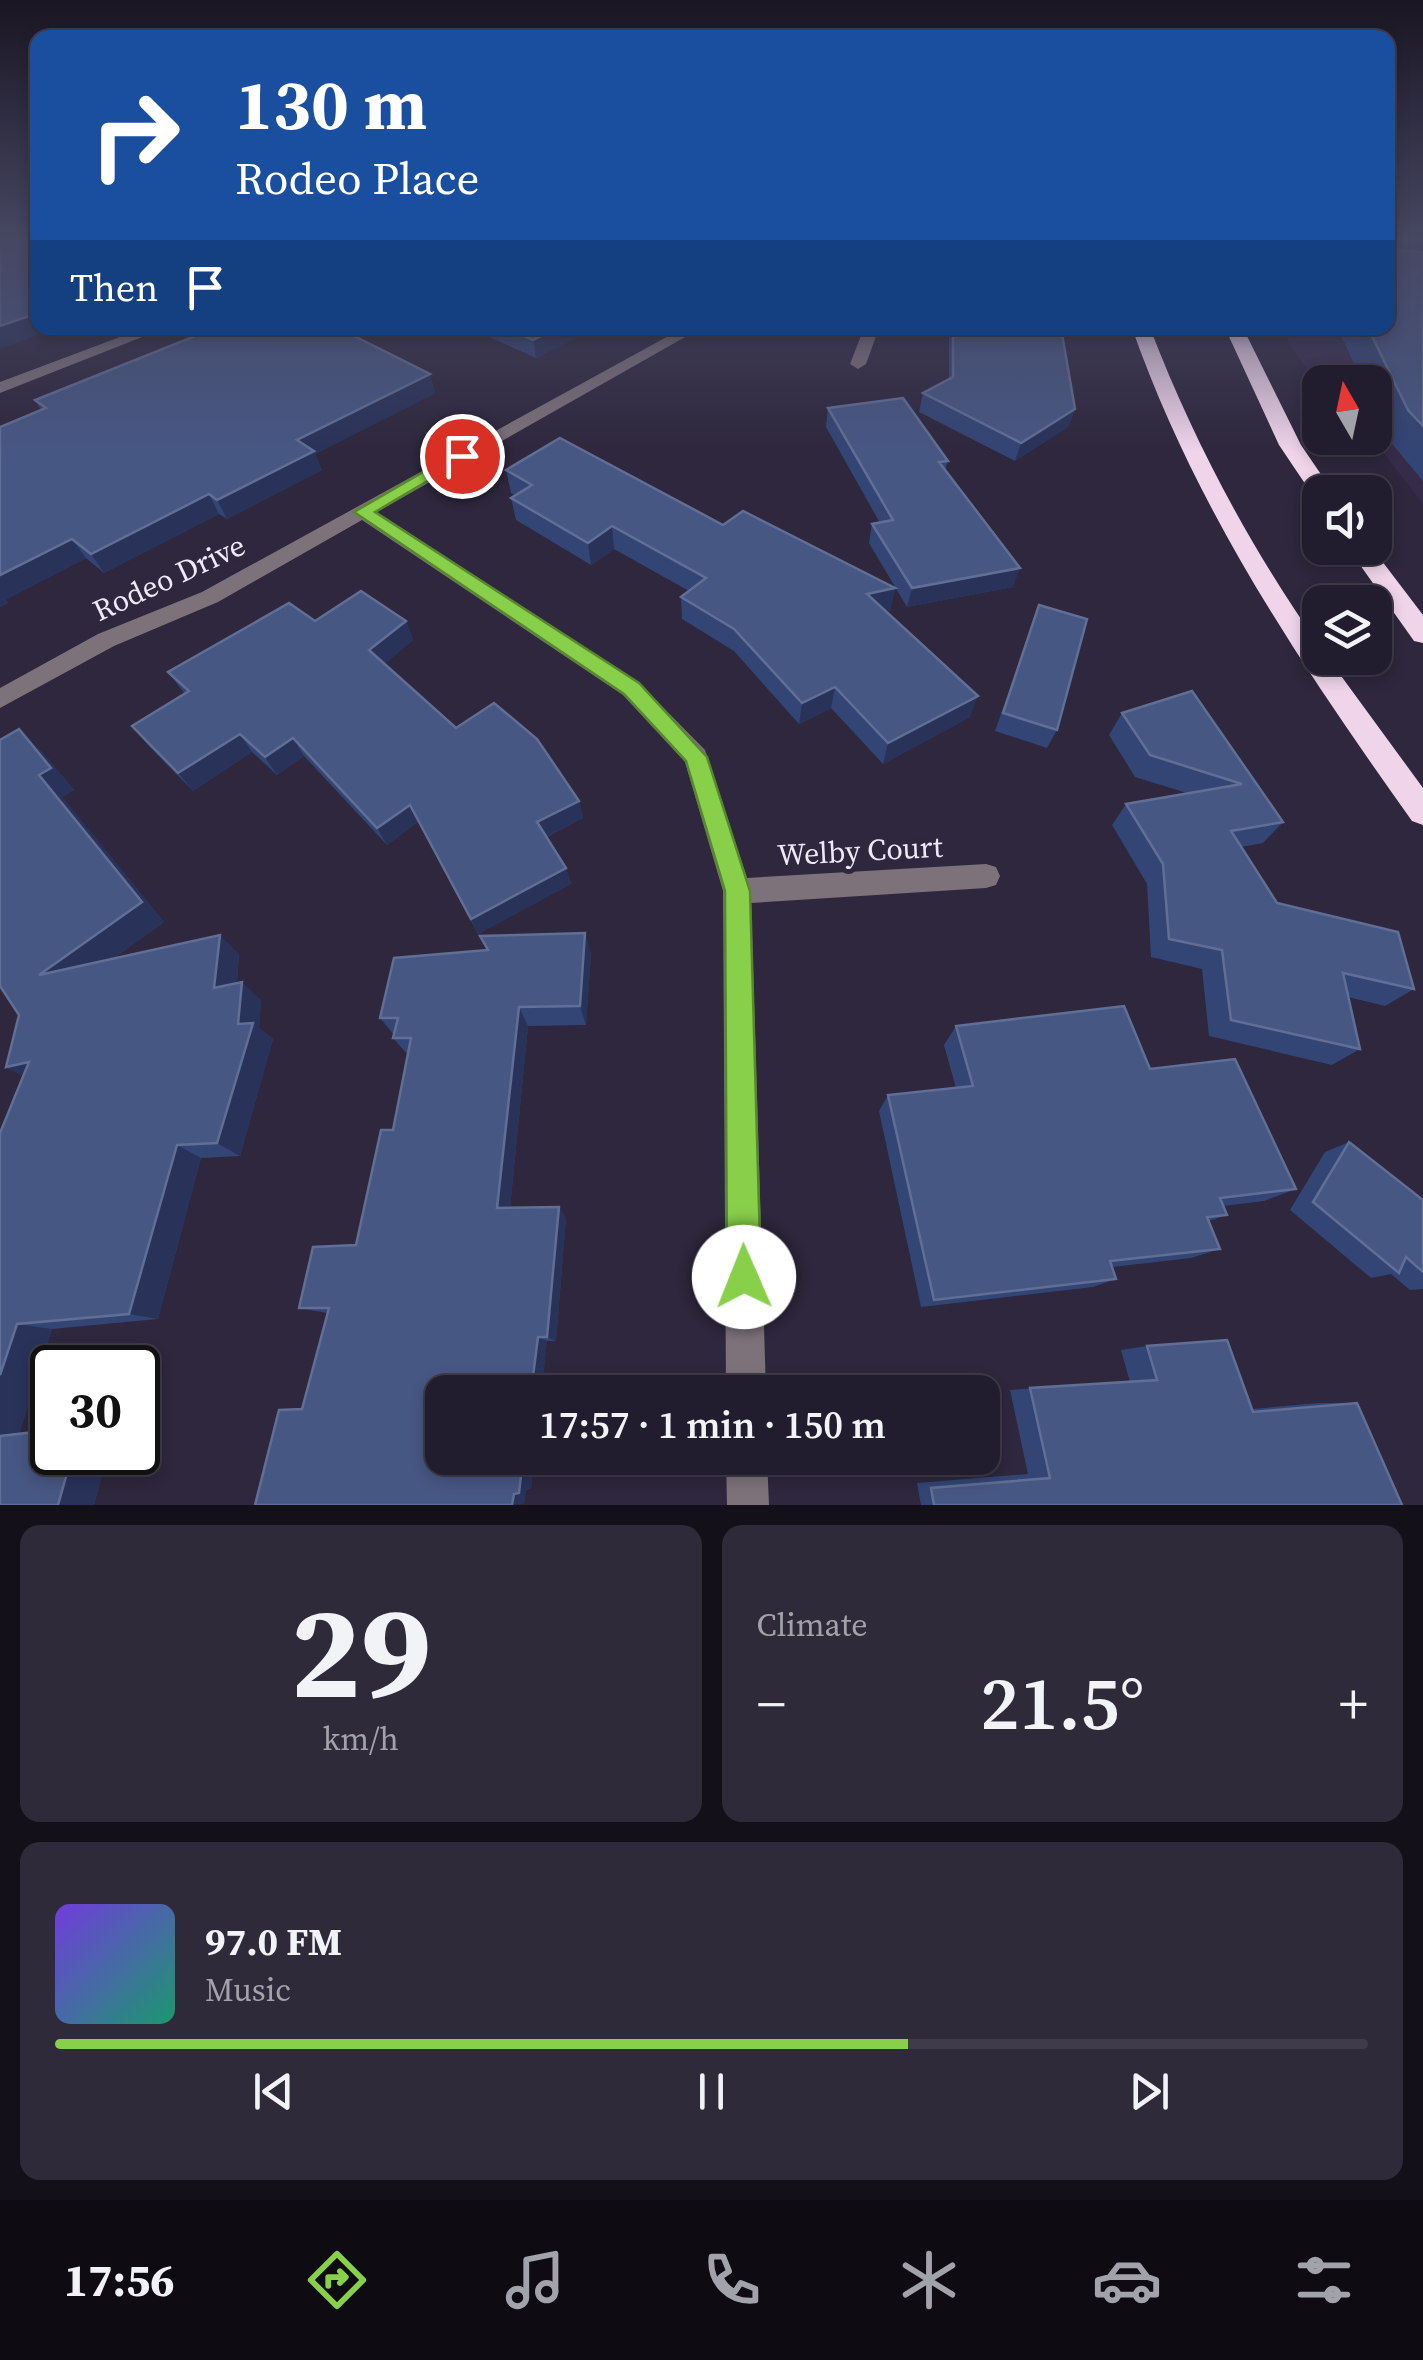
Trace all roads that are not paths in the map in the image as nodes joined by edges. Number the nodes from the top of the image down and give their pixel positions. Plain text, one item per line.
1 (139, 335) edge
2 (680, 335) edge
3 (868, 335) edge
4 (1143, 335) edge
5 (1237, 335) edge
6 (858, 364) dead end
7 (0, 388) edge
8 (1311, 475) edge
9 (363, 512) junction
10 (1372, 565) edge
11 (1423, 634) edge
12 (0, 699) edge
13 (1423, 812) edge
14 (986, 876) dead end
15 (738, 891) junction
16 (746, 1375) edge
17 (747, 1475) edge
18 (748, 1505) edge

1 - 7 street
2 - 9 street, Rodeo Drive
3 - 6 street
4 - 13 highway
5 - 8 highway
9 - 12 street, Rodeo Drive
9 - 15 street
10 - 11 highway
14 - 15 street, Welby Court
15 - 16 street
17 - 18 street

